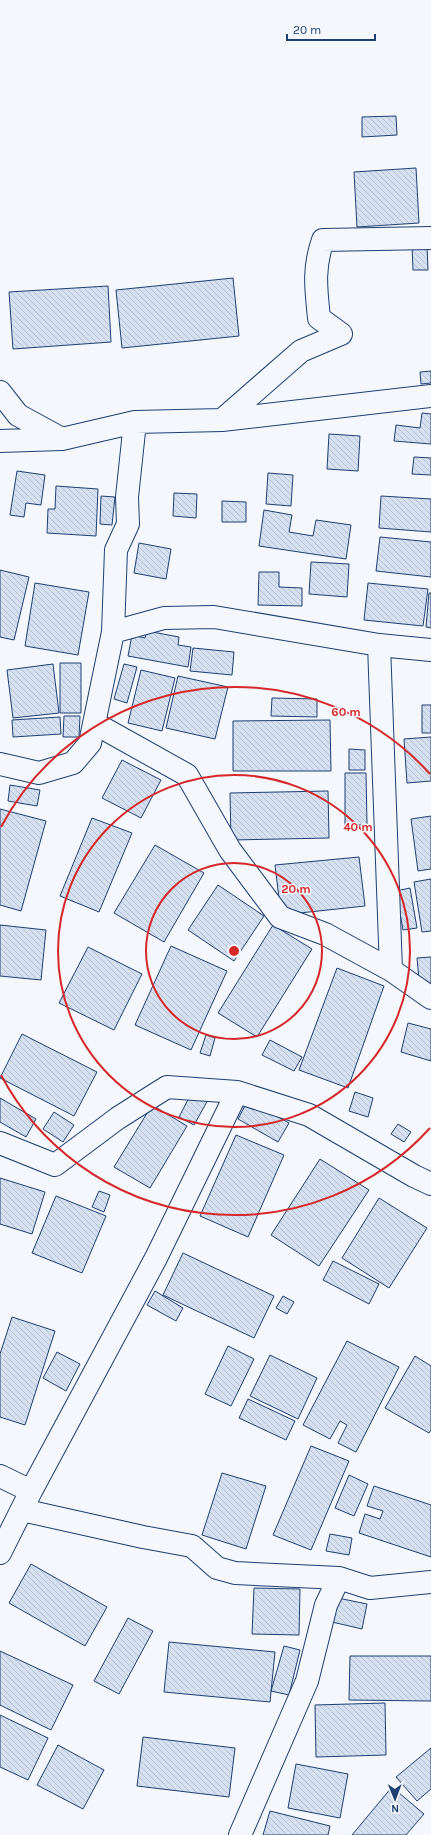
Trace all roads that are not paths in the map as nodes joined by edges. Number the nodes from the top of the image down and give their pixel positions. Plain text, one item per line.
1 (431, 238) edge
2 (0, 392) edge
3 (431, 396) edge
4 (222, 420) junction
5 (135, 422) junction
6 (62, 439) junction
7 (0, 441) edge
8 (113, 632) junction
9 (378, 645) junction
10 (431, 650) edge
11 (94, 723) junction
12 (0, 764) edge
13 (391, 970) junction
14 (431, 998) edge
15 (237, 1092) junction
16 (0, 1143) edge
17 (431, 1184) edge
18 (0, 1476) edge
19 (26, 1501) junction
20 (0, 1553) edge
21 (339, 1578) junction
22 (431, 1582) edge
23 (240, 1835) edge

1 - 4 street
2 - 6 street
3 - 4 street
4 - 5 street
5 - 6 street
5 - 8 street
6 - 7 street
8 - 9 street
8 - 11 street
9 - 10 street
9 - 13 street
11 - 12 street
11 - 13 street
13 - 14 street
15 - 16 street
15 - 17 street
15 - 19 street
18 - 19 street
19 - 20 street
19 - 21 street
21 - 22 street
21 - 23 street

